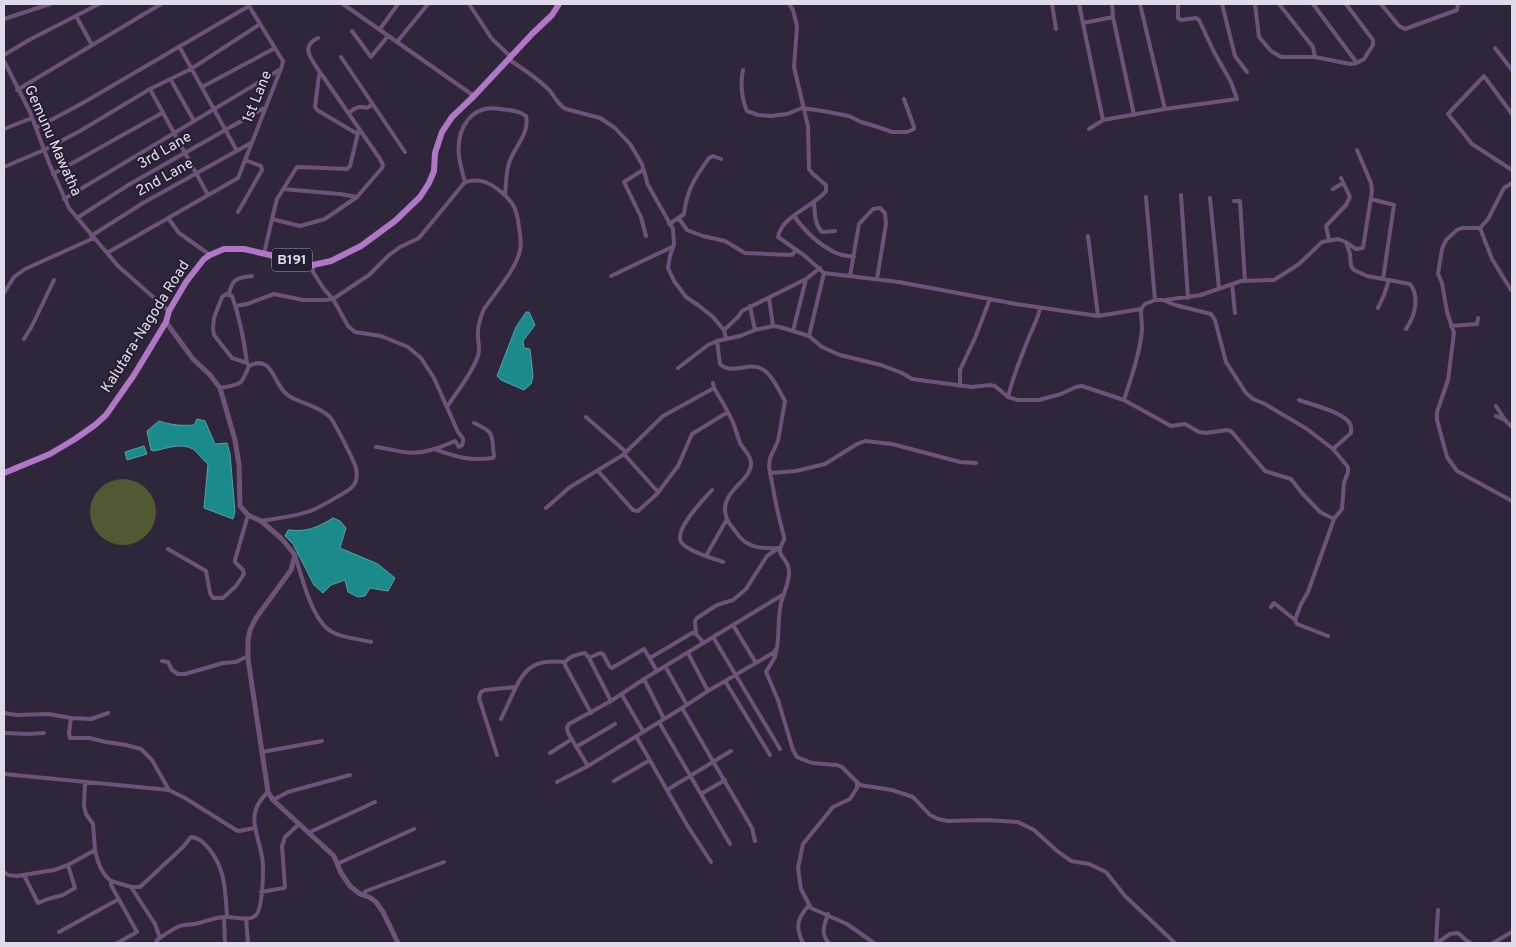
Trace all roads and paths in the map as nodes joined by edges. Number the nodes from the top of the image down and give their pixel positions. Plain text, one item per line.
1 (50, 4) edge
2 (99, 4) edge
3 (161, 4) edge
4 (343, 4) edge
5 (398, 4) edge
6 (428, 4) edge
7 (469, 4) edge
8 (559, 4) edge
9 (789, 4) edge
10 (1052, 4) edge
11 (1079, 4) edge
12 (1112, 4) edge
13 (1119, 4) edge
14 (1140, 4) edge
15 (1178, 4) edge
16 (1222, 4) edge
17 (1255, 4) edge
18 (1279, 4) edge
19 (1313, 4) edge
20 (1346, 4) edge
21 (1381, 4) edge
22 (1458, 4) edge
23 (76, 16) junction
24 (1113, 16) junction
25 (4, 19) edge
26 (1083, 23) junction
27 (260, 24) junction
28 (1056, 29) dead end
29 (380, 30) junction
30 (352, 31) dead end
31 (388, 36) junction
32 (318, 38) dead end
33 (398, 42) junction
34 (92, 45) junction
35 (179, 46) junction
36 (275, 48) junction
37 (1495, 48) dead end
38 (4, 55) edge
39 (341, 57) dead end
40 (509, 58) junction
41 (1314, 58) junction
42 (4, 61) edge
43 (1357, 63) junction
44 (191, 68) junction
45 (281, 69) junction
46 (743, 70) dead end
47 (1512, 70) edge
48 (1247, 72) dead end
49 (322, 74) junction
50 (171, 80) junction
51 (202, 87) junction
52 (150, 89) junction
53 (18, 90) junction
54 (474, 96) junction
55 (904, 99) dead end
56 (372, 103) junction
57 (266, 107) junction
58 (214, 109) junction
59 (805, 109) junction
60 (1165, 109) junction
61 (162, 113) junction
62 (348, 113) junction
63 (1512, 114) edge
64 (1134, 115) junction
65 (32, 118) junction
66 (1103, 120) junction
67 (194, 121) junction
68 (36, 128) junction
69 (4, 129) edge
70 (225, 129) junction
71 (1089, 129) dead end
72 (359, 132) junction
73 (174, 134) junction
74 (251, 143) junction
75 (44, 150) junction
76 (1357, 150) dead end
77 (237, 151) junction
78 (405, 152) dead end
79 (184, 154) junction
80 (721, 159) dead end
81 (245, 160) junction
82 (4, 167) edge
83 (643, 170) junction
84 (1512, 170) edge
85 (53, 174) junction
86 (196, 174) junction
87 (1341, 178) dead end
88 (465, 182) junction
89 (1343, 182) junction
90 (1512, 183) edge
91 (283, 189) junction
92 (1333, 189) dead end
93 (208, 195) junction
94 (505, 195) junction
95 (1181, 195) dead end
96 (357, 197) junction
97 (1146, 197) dead end
98 (1210, 198) dead end
99 (64, 199) junction
100 (1371, 199) junction
101 (1234, 201) dead end
102 (814, 202) junction
103 (238, 212) dead end
104 (794, 216) junction
105 (77, 218) junction
106 (168, 218) junction
107 (272, 219) junction
108 (677, 219) junction
109 (670, 224) junction
110 (1480, 228) junction
111 (835, 231) dead end
112 (646, 236) dead end
113 (1088, 236) dead end
114 (92, 237) junction
115 (1330, 240) junction
116 (1346, 242) junction
117 (672, 247) junction
118 (796, 250) junction
119 (107, 253) junction
120 (264, 254) junction
121 (210, 255) junction
122 (854, 257) junction
123 (313, 265) junction
124 (820, 268) junction
125 (824, 273) junction
126 (252, 276) dead end
127 (611, 276) dead end
128 (850, 276) junction
129 (806, 279) junction
130 (1383, 279) junction
131 (54, 280) dead end
132 (877, 280) junction
133 (1389, 280) junction
134 (1245, 281) junction
135 (1232, 284) junction
136 (1219, 288) junction
137 (1512, 289) edge
138 (4, 293) edge
139 (229, 294) junction
140 (769, 298) junction
141 (1188, 298) junction
142 (333, 299) junction
143 (990, 299) junction
144 (1155, 300) junction
145 (1163, 300) junction
146 (236, 306) junction
147 (750, 306) junction
148 (1040, 308) junction
149 (1378, 308) dead end
150 (1141, 309) junction
151 (169, 311) junction
152 (1235, 313) dead end
153 (1098, 316) junction
154 (1478, 318) dead end
155 (166, 322) junction
156 (773, 326) junction
157 (1452, 326) junction
158 (1406, 329) dead end
159 (724, 330) junction
160 (755, 330) junction
161 (793, 331) junction
162 (809, 336) junction
163 (24, 339) dead end
164 (726, 340) junction
165 (717, 341) junction
166 (248, 364) junction
167 (678, 368) dead end
168 (960, 386) junction
169 (220, 388) junction
170 (1008, 397) junction
171 (1124, 400) junction
172 (1299, 400) dead end
173 (1496, 406) dead end
174 (447, 407) junction
175 (728, 412) junction
176 (1496, 416) dead end
177 (586, 417) dead end
178 (1505, 420) junction
179 (474, 424) dead end
180 (1512, 427) edge
181 (376, 447) dead end
182 (434, 449) junction
183 (1333, 449) junction
184 (625, 453) junction
185 (976, 463) dead end
186 (598, 471) junction
187 (4, 473) edge
188 (770, 473) junction
189 (712, 490) dead end
190 (658, 492) junction
191 (1512, 501) edge
192 (546, 508) dead end
193 (248, 515) junction
194 (727, 518) junction
195 (1334, 519) junction
196 (261, 521) junction
197 (779, 548) junction
198 (168, 549) dead end
199 (295, 555) junction
200 (706, 556) junction
201 (723, 562) dead end
202 (784, 594) junction
203 (1272, 608) dead end
204 (1295, 620) junction
205 (733, 625) junction
206 (696, 634) junction
207 (1328, 636) dead end
208 (713, 637) junction
209 (371, 642) dead end
210 (704, 643) junction
211 (777, 648) junction
212 (688, 653) junction
213 (248, 656) junction
214 (589, 658) junction
215 (650, 658) junction
216 (162, 661) dead end
217 (565, 662) junction
218 (756, 662) junction
219 (665, 666) junction
220 (657, 671) junction
221 (735, 675) junction
222 (644, 679) junction
223 (725, 681) junction
224 (516, 687) junction
225 (708, 691) junction
226 (622, 694) junction
227 (611, 701) junction
228 (687, 705) junction
229 (682, 708) junction
230 (4, 713) edge
231 (108, 713) dead end
232 (591, 713) junction
233 (71, 718) junction
234 (664, 719) junction
235 (501, 720) dead end
236 (659, 722) junction
237 (615, 724) dead end
238 (643, 731) junction
239 (4, 733) edge
240 (44, 733) dead end
241 (636, 736) junction
242 (572, 739) junction
243 (322, 741) dead end
244 (576, 747) junction
245 (780, 749) dead end
246 (730, 751) dead end
247 (262, 752) junction
248 (550, 753) dead end
249 (497, 755) dead end
250 (770, 755) dead end
251 (650, 760) junction
252 (714, 761) junction
253 (588, 766) junction
254 (4, 774) edge
255 (350, 774) dead end
256 (690, 775) junction
257 (725, 780) junction
258 (614, 781) dead end
259 (85, 782) junction
260 (557, 782) dead end
261 (857, 784) junction
262 (169, 790) junction
263 (667, 790) junction
264 (268, 792) junction
265 (701, 794) junction
266 (273, 800) junction
267 (375, 802) dead end
268 (299, 824) junction
269 (254, 828) junction
270 (414, 829) dead end
271 (308, 833) junction
272 (755, 841) dead end
273 (730, 844) dead end
274 (95, 850) junction
275 (444, 862) dead end
276 (711, 862) dead end
277 (337, 864) junction
278 (68, 866) junction
279 (4, 872) edge
280 (24, 875) junction
281 (111, 880) junction
282 (131, 887) junction
283 (261, 892) junction
284 (362, 895) junction
285 (119, 898) junction
286 (809, 905) junction
287 (1438, 910) dead end
288 (828, 914) junction
289 (225, 917) junction
290 (246, 918) junction
291 (59, 932) dead end
292 (1512, 932) edge
293 (160, 938) junction
294 (225, 942) edge
295 (117, 943) edge
296 (156, 943) edge
297 (219, 943) edge
298 (248, 943) edge
299 (398, 943) edge
300 (803, 943) edge
301 (829, 943) edge
302 (874, 943) edge
303 (1175, 943) edge
304 (1436, 943) edge
305 (1471, 943) edge
306 (1493, 943) edge

1 - 25 street
2 - 23 street
3 - 34 street
4 - 29 street
5 - 29 street
6 - 33 street
7 - 40 street
8 - 40 main road, Kalutara-Nagoda Road / B191
9 - 59 street
10 - 28 street
11 - 26 street
12 - 13 street
12 - 24 street
14 - 60 street
15 - 60 street
16 - 48 street
17 - 41 street
18 - 41 street
19 - 43 street
20 - 43 street
21 - 22 street
23 - 34 street
23 - 38 street
24 - 26 street
24 - 64 street
26 - 66 street
27 - 35 street, 1st Lane
27 - 36 street, 1st Lane
27 - 44 street
29 - 31 street
30 - 31 street
31 - 33 street
32 - 49 street
33 - 54 street
34 - 53 street
35 - 44 street
35 - 68 street, 1st Lane
36 - 45 street, 1st Lane
36 - 51 street
37 - 47 street
39 - 56 street
40 - 54 main road, Kalutara-Nagoda Road / B191
40 - 83 street
41 - 43 street
42 - 53 street, Gemunu Mawatha
44 - 50 street
44 - 51 street
45 - 57 street, 1st Lane
45 - 58 street
46 - 59 street
49 - 62 street
49 - 72 street
50 - 52 street
50 - 67 street
51 - 58 street
52 - 61 street
52 - 75 street
53 - 65 street, Gemunu Mawatha
54 - 123 main road, Kalutara-Nagoda Road / B191
55 - 59 street
56 - 62 street
56 - 78 street
57 - 70 street, 3rd Lane
57 - 74 street, 1st Lane
58 - 67 street
58 - 70 street
59 - 102 street
60 - 64 street
61 - 73 street
61 - 85 street
62 - 72 street
63 - 84 street
64 - 66 street
65 - 68 street, Gemunu Mawatha
65 - 69 street
66 - 71 street
67 - 73 street
68 - 75 street, Gemunu Mawatha
70 - 77 street
70 - 79 street, 3rd Lane
72 - 91 street
72 - 96 street
73 - 79 street
73 - 99 street
74 - 77 street, 2nd Lane
74 - 81 street, 1st Lane
75 - 82 street
75 - 85 street, Gemunu Mawatha
76 - 100 street
77 - 86 street, 2nd Lane
79 - 86 street
79 - 105 street, 3rd Lane
80 - 108 street
81 - 93 street, 1st Lane
81 - 103 street
83 - 109 street
83 - 112 street
85 - 99 street, Gemunu Mawatha
86 - 93 street
86 - 114 street, 2nd Lane
87 - 89 street
88 - 94 street
88 - 94 street
88 - 142 street
89 - 92 street
89 - 115 street
90 - 110 street
91 - 96 street
91 - 107 street
93 - 106 street, 1st Lane
94 - 174 street
95 - 141 street
96 - 107 street
97 - 144 street
98 - 136 street
99 - 105 street, Gemunu Mawatha
100 - 116 street
100 - 130 street
101 - 134 street
102 - 104 street
102 - 111 street
104 - 118 street
104 - 122 street
105 - 114 street, Gemunu Mawatha
106 - 119 street, 1st Lane
106 - 121 street
107 - 120 street
108 - 109 street
108 - 118 street
109 - 117 street
110 - 137 street
110 - 157 street
113 - 153 street
114 - 119 street, Gemunu Mawatha
114 - 138 street, 2nd Lane
115 - 116 street
115 - 134 street
116 - 130 street
117 - 127 street
117 - 159 street
118 - 124 street
119 - 151 street, Gemunu Mawatha
120 - 121 main road, Kalutara-Nagoda Road / B191
120 - 123 main road, Kalutara-Nagoda Road / B191
121 - 151 main road, Kalutara-Nagoda Road
122 - 128 street
122 - 132 street
123 - 142 street
124 - 125 street
124 - 129 street
125 - 128 street
125 - 162 street
126 - 139 street
128 - 132 street
129 - 140 street
129 - 161 street
130 - 133 street
131 - 163 street
132 - 143 street
133 - 149 street
133 - 158 street
134 - 135 street
135 - 136 street
135 - 152 street
136 - 141 street
139 - 146 street
139 - 166 street
140 - 147 street
140 - 156 street
141 - 145 street
142 - 146 street
142 - 174 street
143 - 148 street
143 - 168 street
144 - 145 street
144 - 150 street
145 - 183 street
146 - 166 street
147 - 159 street
147 - 160 street
148 - 153 street
148 - 170 street
150 - 153 street
150 - 171 street
151 - 155 main road, Kalutara-Nagoda Road
154 - 157 street
155 - 169 street
155 - 187 main road, Kalutara-Nagoda Road
156 - 160 street
156 - 161 street
157 - 191 street
159 - 164 street
160 - 164 street
161 - 162 street
162 - 168 street
164 - 165 street
165 - 167 street
165 - 188 street
166 - 169 street
166 - 196 street
168 - 170 street
169 - 193 street
170 - 171 street
171 - 195 street
172 - 183 street
173 - 178 street
174 - 182 street
175 - 184 street
175 - 190 street
175 - 194 street
176 - 178 street
177 - 184 street
178 - 180 street
179 - 182 street
181 - 182 street
183 - 195 street
184 - 186 street
184 - 190 street
185 - 188 street
186 - 190 street
186 - 192 street
188 - 197 street
189 - 200 street
193 - 196 street
193 - 198 street
194 - 197 street
194 - 200 street
195 - 204 street
196 - 199 street
197 - 202 street
197 - 206 street
199 - 209 street
199 - 213 street
200 - 201 street
202 - 205 street
202 - 211 street
203 - 204 street
204 - 207 street
205 - 208 street
205 - 218 street
206 - 210 street
206 - 215 street
208 - 210 street
208 - 221 street
210 - 212 street
211 - 218 street
211 - 261 street
212 - 219 street
212 - 225 street
213 - 216 street
213 - 247 street
214 - 215 street
214 - 217 street
214 - 227 street
215 - 220 street
217 - 224 street
217 - 232 street
218 - 221 street
219 - 220 street
219 - 228 street
220 - 222 street
221 - 223 street
221 - 245 street
222 - 226 street
222 - 234 street
223 - 225 street
223 - 250 street
224 - 235 street
224 - 249 street
225 - 228 street
226 - 227 street
226 - 238 street
227 - 232 street
228 - 229 street
229 - 234 street
229 - 252 street
230 - 233 street
231 - 233 street
232 - 242 street
233 - 262 street
234 - 236 street
236 - 238 street
236 - 256 street
237 - 244 street
238 - 241 street
239 - 240 street
241 - 251 street
241 - 253 street
242 - 244 street
242 - 248 street
243 - 247 street
244 - 253 street
246 - 252 street
247 - 264 street
251 - 258 street
251 - 263 street
252 - 256 street
252 - 257 street
253 - 260 street
254 - 259 street
255 - 266 street
256 - 263 street
256 - 265 street
257 - 265 street
257 - 272 street
259 - 262 street
259 - 274 street
261 - 286 street
261 - 303 street
262 - 269 street
263 - 276 street
264 - 266 street
264 - 269 street
265 - 273 street
266 - 268 street
267 - 271 street
268 - 271 street
268 - 283 street
269 - 283 street
270 - 277 street
271 - 277 street
274 - 278 street
274 - 281 street
275 - 284 street
277 - 284 street
278 - 280 street
278 - 280 street
279 - 280 street
281 - 282 street
281 - 285 street
282 - 289 street
282 - 293 street
283 - 290 street
284 - 299 street
285 - 291 street
285 - 295 street
286 - 288 street
286 - 300 street
287 - 304 street
288 - 301 street
288 - 302 street
289 - 290 street
289 - 293 street
289 - 294 street
290 - 298 street
292 - 306 street
293 - 296 street
294 - 297 street
304 - 305 street

